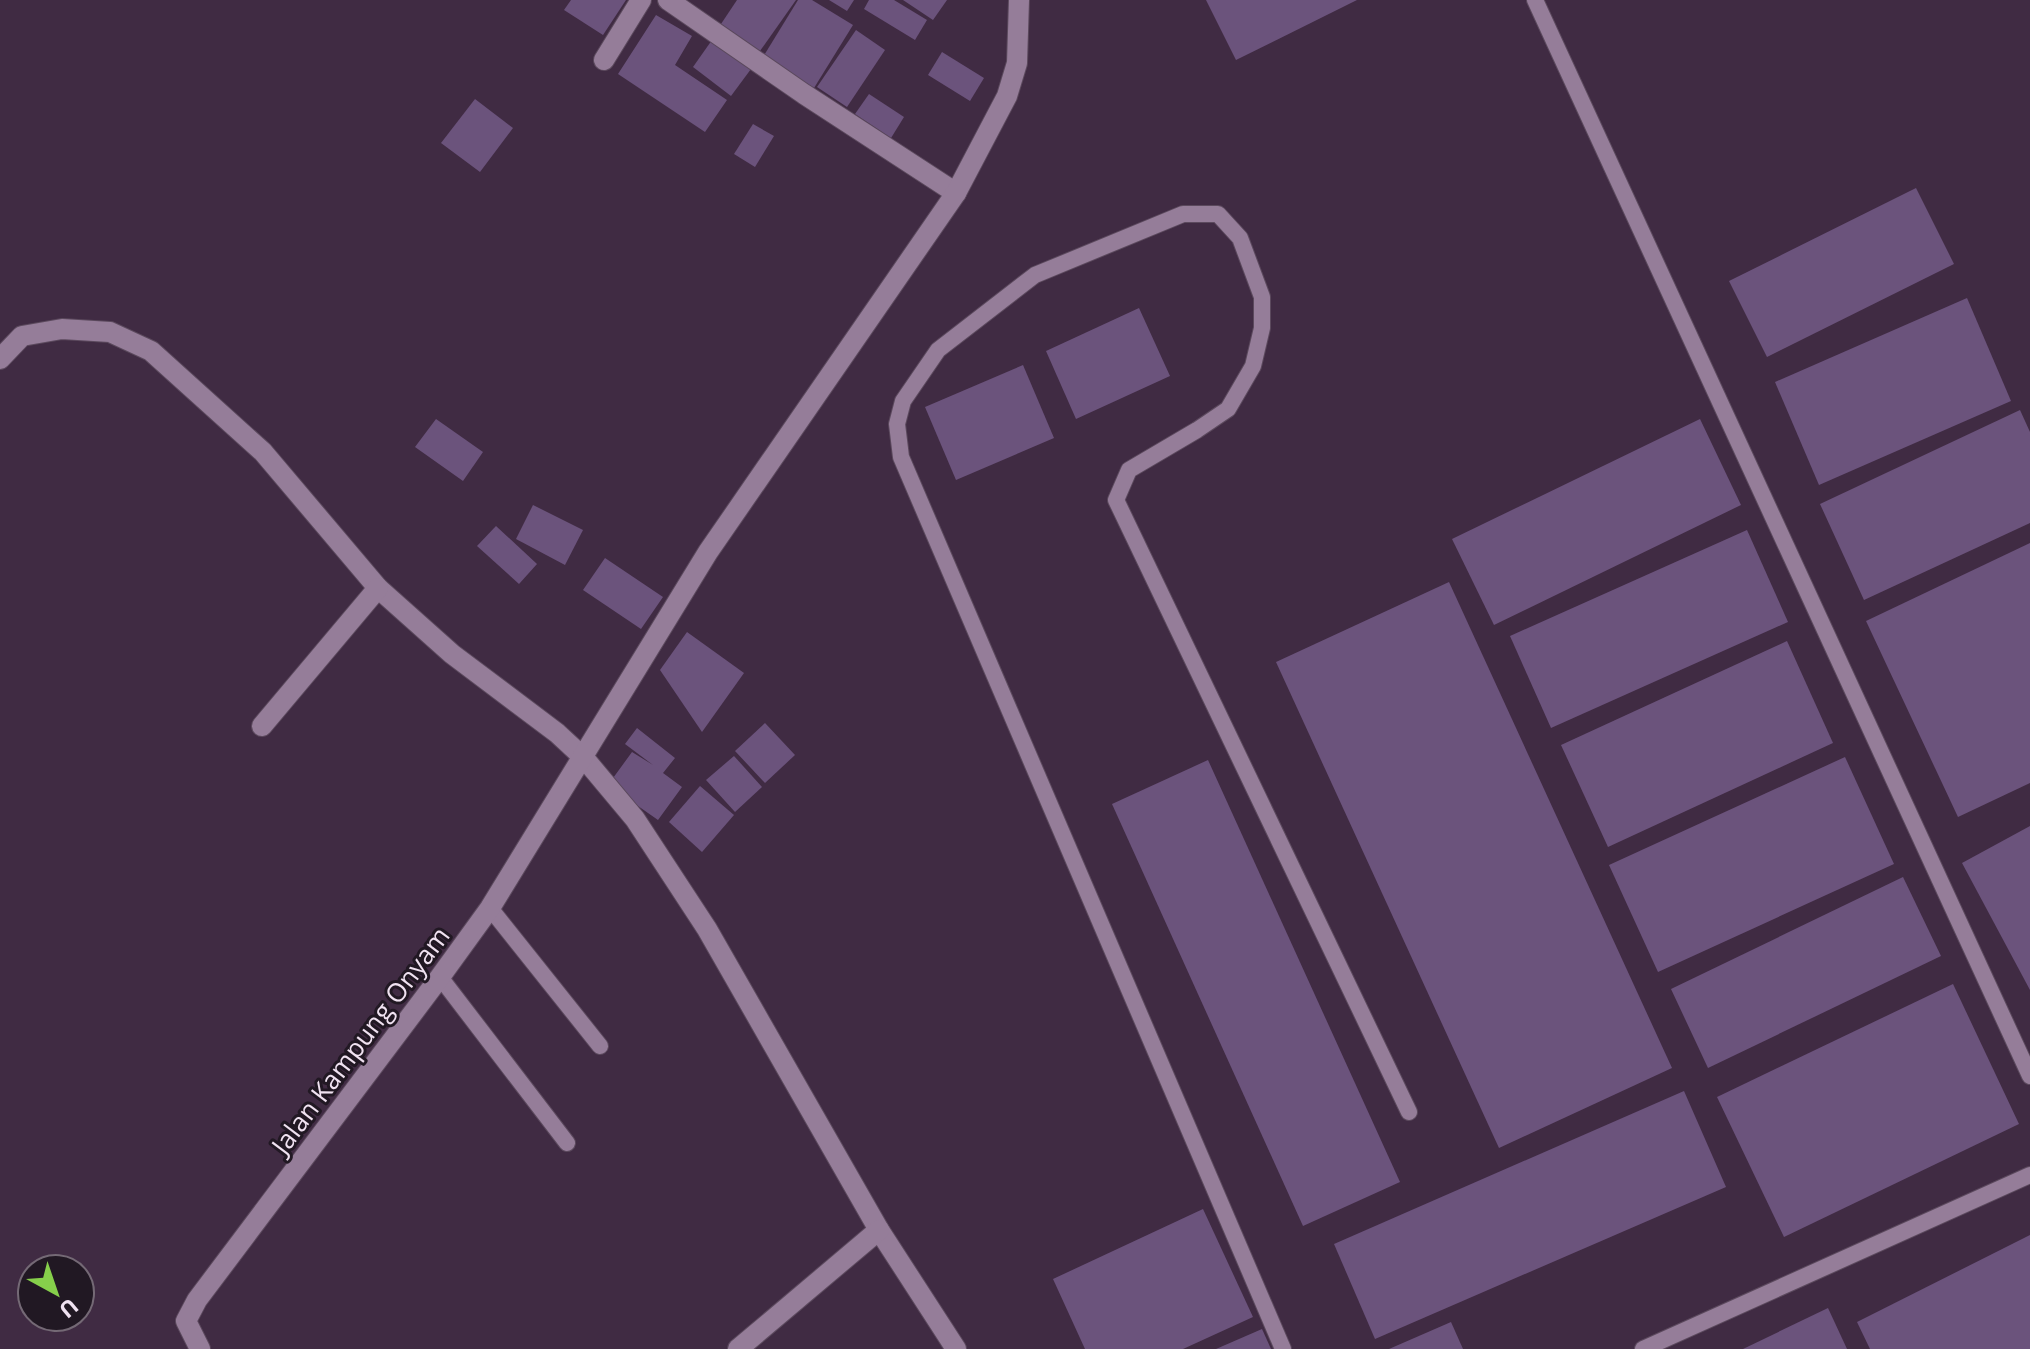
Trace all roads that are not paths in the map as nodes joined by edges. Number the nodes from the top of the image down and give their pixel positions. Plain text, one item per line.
1 (641, 0) edge
2 (668, 0) edge
3 (1019, 0) edge
4 (1535, 0) edge
5 (604, 60) dead end
6 (956, 193) junction
7 (0, 359) edge
8 (378, 588) junction
9 (262, 726) dead end
10 (584, 758) junction
11 (490, 908) junction
12 (440, 977) junction
13 (600, 1046) dead end
14 (2030, 1076) edge
15 (1409, 1112) dead end
16 (567, 1143) dead end
17 (2030, 1175) edge
18 (879, 1230) junction
19 (200, 1349) edge
20 (738, 1349) edge
21 (956, 1349) edge
22 (1283, 1349) edge
23 (1643, 1349) edge

1 - 5 street
2 - 6 street
3 - 6 street, Jalan Kampung Onyam
4 - 14 lane
6 - 10 street, Jalan Kampung Onyam
7 - 8 street
8 - 9 street
8 - 10 street
10 - 11 street, Jalan Kampung Onyam
10 - 18 street
11 - 12 street, Jalan Kampung Onyam
11 - 13 lane
12 - 16 lane
12 - 19 street, Jalan Kampung Onyam
15 - 22 lane
17 - 23 lane
18 - 20 street
18 - 21 street

